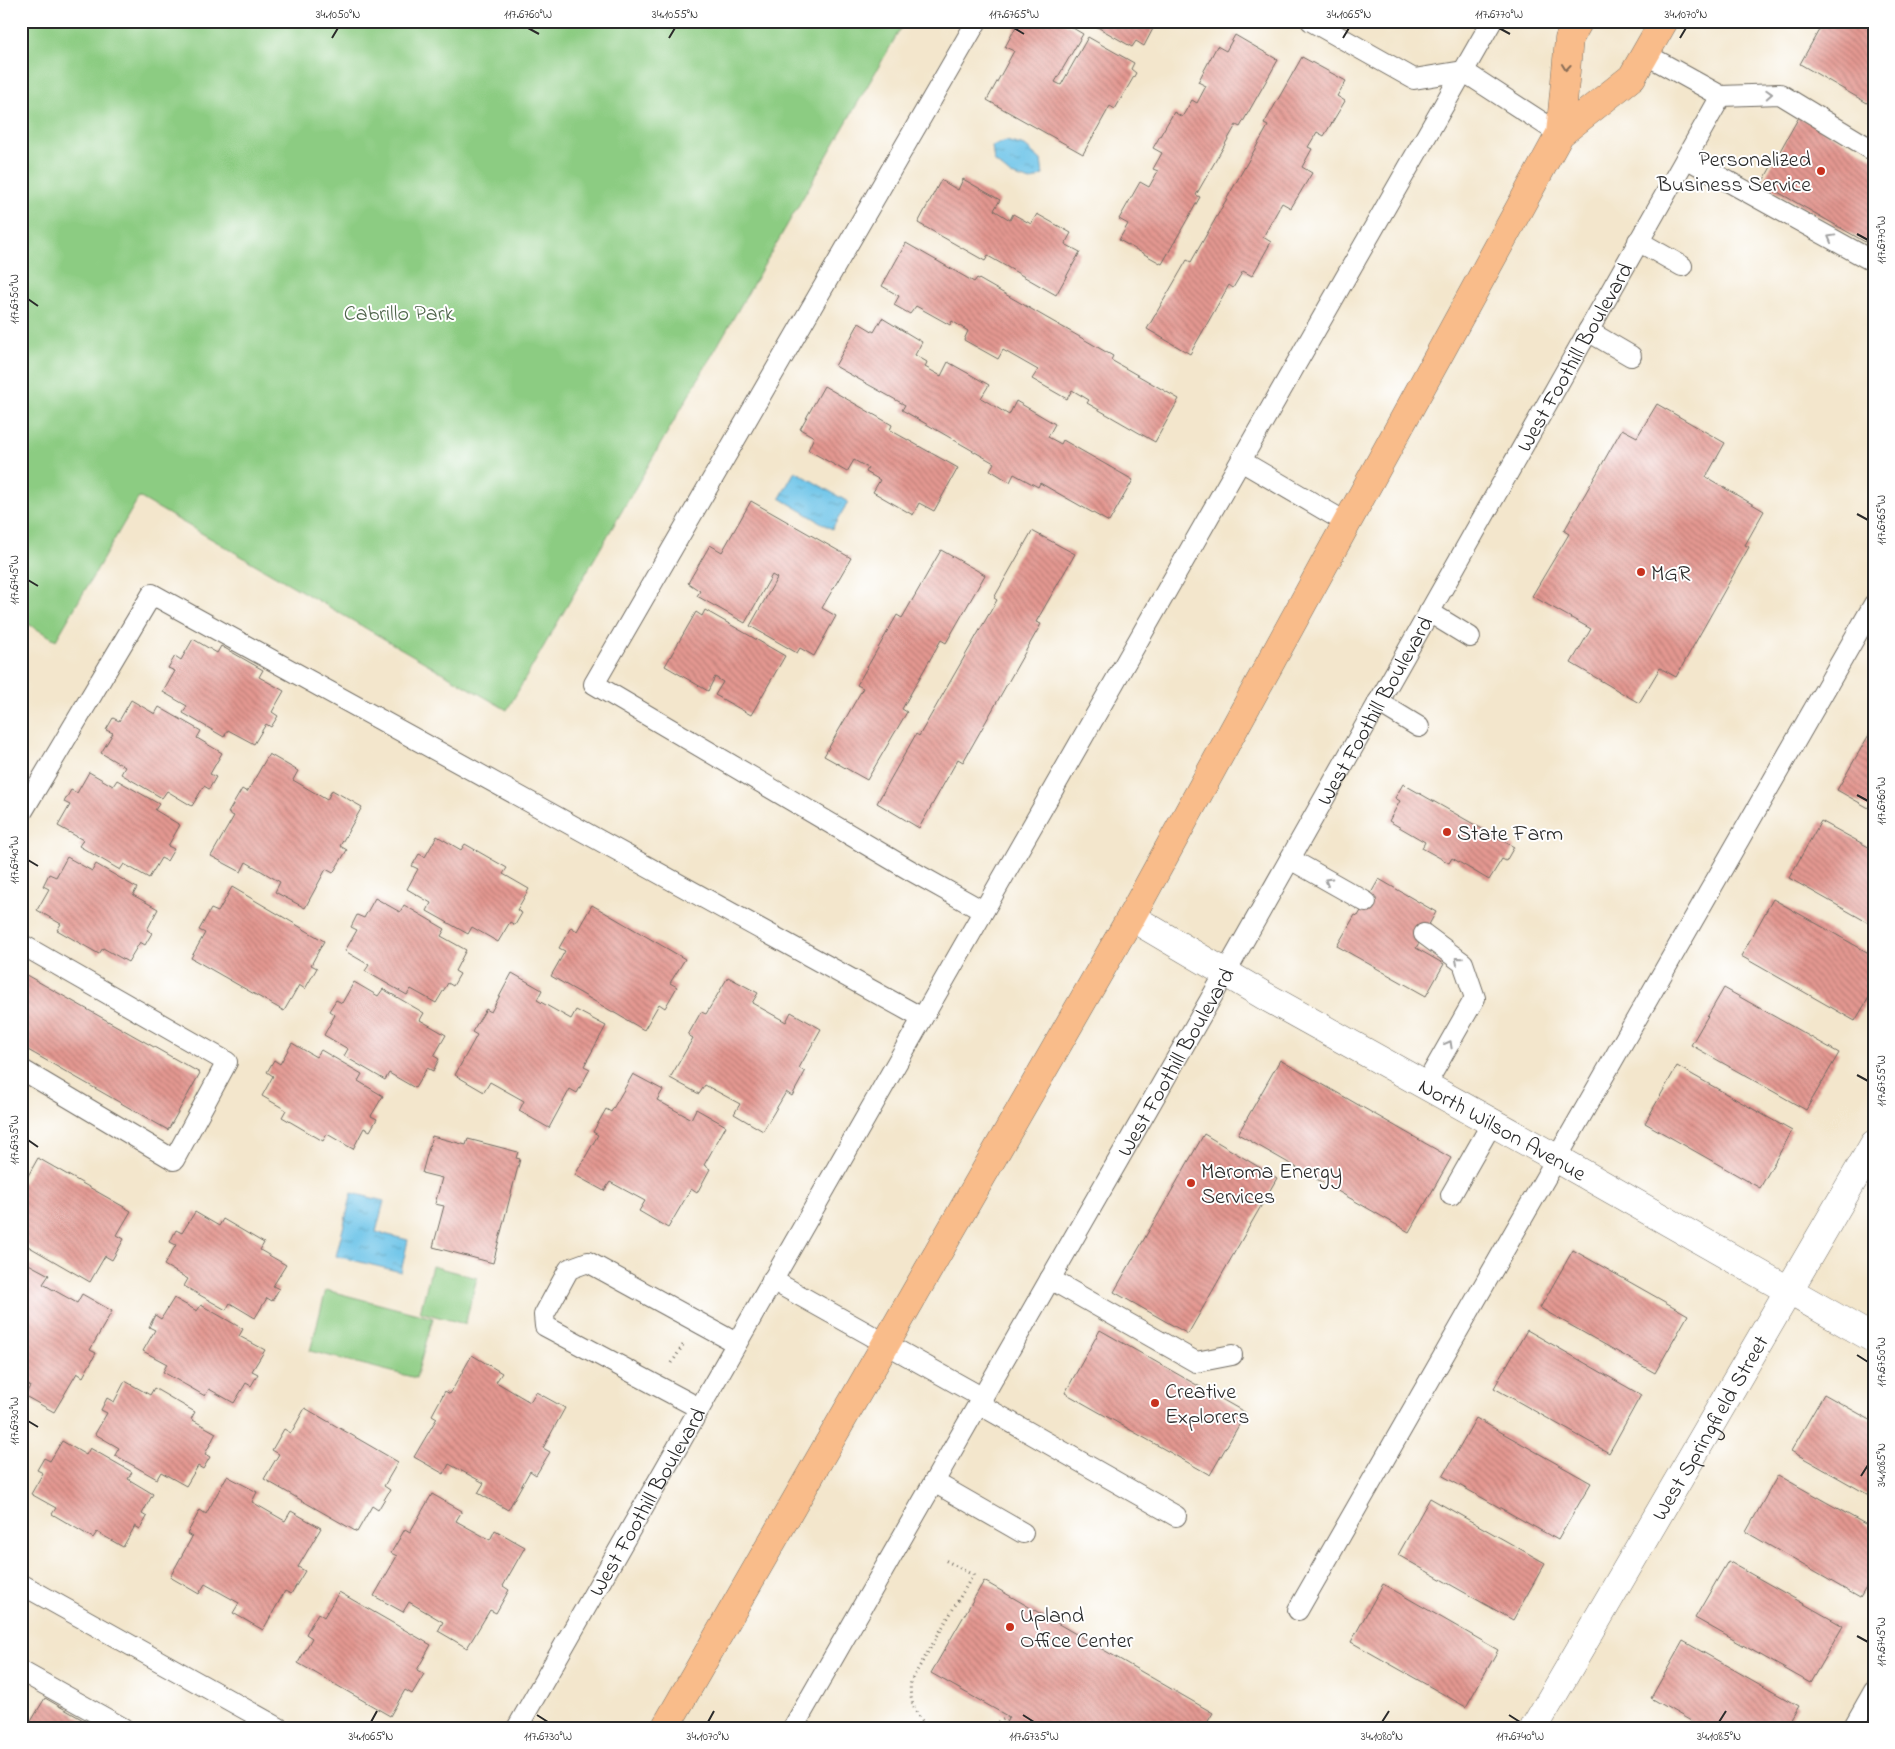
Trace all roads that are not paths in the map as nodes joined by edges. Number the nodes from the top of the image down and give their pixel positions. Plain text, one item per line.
1 (977, 21) edge
2 (1311, 21) edge
3 (1492, 21) edge
4 (1579, 21) edge
5 (1647, 21) edge
6 (1664, 21) edge
7 (1645, 54) junction
8 (1463, 71) junction
9 (1721, 96) junction
10 (1560, 134) junction
11 (1874, 151) edge
12 (1686, 158) junction
13 (1638, 241) junction
14 (1874, 262) edge
15 (1682, 266) dead end
16 (1588, 331) junction
17 (1630, 356) dead end
18 (1240, 461) junction
19 (1347, 523) junction
20 (1874, 604) edge
21 (1429, 612) junction
22 (1470, 637) dead end
23 (1378, 702) junction
24 (1419, 727) dead end
25 (21, 814) edge
26 (1290, 859) junction
27 (1366, 902) dead end
28 (983, 911) junction
29 (1132, 917) junction
30 (1424, 934) dead end
31 (21, 944) edge
32 (1226, 972) junction
33 (922, 1018) junction
34 (21, 1069) edge
35 (1426, 1086) junction
36 (1492, 1123) junction
37 (1874, 1144) edge
38 (1556, 1158) junction
39 (1451, 1195) dead end
40 (1050, 1279) junction
41 (772, 1280) junction
42 (1787, 1291) junction
43 (1874, 1339) edge
44 (736, 1344) junction
45 (886, 1344) junction
46 (1232, 1355) dead end
47 (981, 1401) junction
48 (699, 1408) junction
49 (934, 1482) junction
50 (1176, 1516) dead end
51 (1023, 1534) dead end
52 (21, 1584) edge
53 (1298, 1610) dead end
54 (21, 1671) edge
55 (1874, 1691) edge
56 (1540, 1722) edge
57 (523, 1726) edge
58 (123, 1728) edge
59 (279, 1728) edge
60 (665, 1728) edge
61 (794, 1728) edge
62 (1853, 1728) edge

1 - 28 lane
2 - 8 lane
3 - 8 lane, West Foothill Boulevard
4 -> 10 main road
5 - 7 main road
6 - 7 main road
7 - 9 lane
7 - 10 main road
8 - 10 lane
8 - 18 lane, West Foothill Boulevard
9 -> 11 lane
9 - 12 lane, West Foothill Boulevard
10 - 19 main road
12 - 13 lane, West Foothill Boulevard
14 -> 12 lane
13 - 15 lane
13 - 16 lane, West Foothill Boulevard
16 - 17 lane
16 - 21 lane, West Foothill Boulevard
18 - 19 lane
18 - 28 lane, West Foothill Boulevard
19 - 29 main road
20 - 38 lane
21 - 22 lane
21 - 23 lane, West Foothill Boulevard
23 - 24 lane
23 - 26 lane, West Foothill Boulevard
25 - 33 lane
27 -> 26 lane
26 - 32 lane, West Foothill Boulevard
28 - 33 lane, West Foothill Boulevard
29 - 32 street, North Wilson Avenue
29 - 45 main road
35 -> 30 lane
31 - 34 lane
32 - 35 street, North Wilson Avenue
32 - 40 lane, West Foothill Boulevard
33 - 41 lane, West Foothill Boulevard
35 - 36 street, North Wilson Avenue
36 - 38 street, North Wilson Avenue
36 - 39 lane
37 - 42 street, West Springfield Street
38 - 42 street, North Wilson Avenue
38 - 53 lane
40 - 46 lane
40 - 47 lane, West Foothill Boulevard
41 - 44 lane, West Foothill Boulevard
41 - 45 lane
42 - 43 street, North Wilson Avenue
42 - 56 street, West Springfield Street
44 - 48 lane, West Foothill Boulevard
44 - 48 lane
45 - 47 lane
45 - 60 main road
47 - 49 lane, West Foothill Boulevard
47 - 50 lane
48 - 57 lane, West Foothill Boulevard
49 - 51 lane
49 - 61 lane, West Foothill Boulevard
52 - 59 lane
54 - 58 lane
55 - 62 lane

